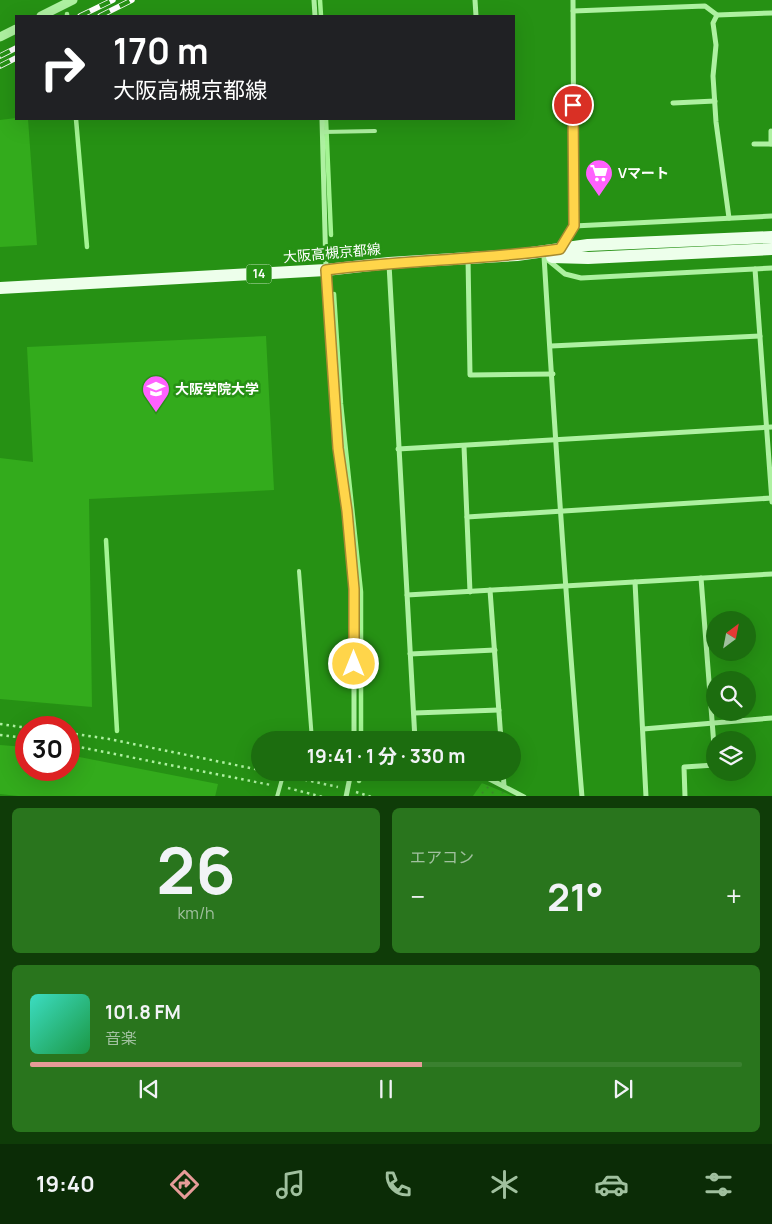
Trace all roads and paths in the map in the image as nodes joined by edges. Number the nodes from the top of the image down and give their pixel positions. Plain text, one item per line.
1 (73, 0) edge
2 (314, 0) edge
3 (475, 0) edge
4 (573, 0) edge
5 (573, 11) junction
6 (772, 13) edge
7 (717, 14) junction
8 (43, 15) edge
9 (315, 15) edge
10 (476, 15) edge
11 (15, 30) edge
12 (0, 37) edge
13 (715, 101) junction
14 (673, 102) dead end
15 (322, 120) edge
16 (375, 131) dead end
17 (772, 131) edge
18 (323, 132) junction
19 (754, 144) dead end
20 (772, 144) edge
21 (772, 216) edge
22 (729, 218) junction
23 (574, 226) junction
24 (772, 237) edge
25 (560, 249) junction
26 (772, 249) edge
27 (517, 255) junction
28 (544, 256) junction
29 (468, 258) junction
30 (389, 263) junction
31 (772, 268) edge
32 (755, 269) junction
33 (326, 270) junction
34 (0, 288) edge
35 (760, 336) junction
36 (551, 346) junction
37 (553, 374) junction
38 (769, 427) edge
39 (557, 441) junction
40 (464, 446) junction
41 (398, 449) junction
42 (772, 498) edge
43 (772, 502) edge
44 (562, 512) junction
45 (467, 517) junction
46 (299, 571) dead end
47 (772, 574) edge
48 (702, 578) junction
49 (635, 582) junction
50 (565, 586) junction
51 (490, 590) junction
52 (470, 592) junction
53 (407, 595) junction
54 (495, 650) junction
55 (410, 654) junction
56 (499, 710) junction
57 (414, 713) junction
58 (772, 718) edge
59 (0, 724) edge
60 (712, 725) junction
61 (15, 726) edge
62 (643, 729) junction
63 (311, 731) edge
64 (354, 731) edge
65 (415, 731) edge
66 (500, 731) edge
67 (713, 731) edge
68 (0, 735) edge
69 (80, 735) edge
70 (15, 737) edge
71 (80, 747) edge
72 (706, 766) edge
73 (251, 768) edge
74 (282, 781) edge
75 (316, 781) edge
76 (349, 781) edge
77 (494, 781) edge
78 (504, 781) edge
79 (280, 786) junction
80 (504, 786) junction
81 (347, 789) junction
82 (277, 796) edge
83 (323, 796) edge
84 (346, 796) edge
85 (372, 796) edge
86 (524, 796) edge
87 (582, 796) edge
88 (646, 796) edge
89 (685, 796) edge

1 - 8 street
2 - 9 street
3 - 10 street
4 - 5 street
5 - 7 street
5 - 23 street
6 - 7 street
7 - 13 street
11 - 12 street
13 - 14 street
13 - 22 street
15 - 18 street
16 - 18 lane
17 - 20 street
18 - 33 street
19 - 20 street
21 - 22 street
22 - 23 street
23 - 25 street
24 - 25 main road, 大阪高槻京都線 / 14
25 - 27 main road, 大阪高槻京都線 / 14
26 - 28 main road, 大阪高槻京都線 / 14
27 - 28 main road, 大阪高槻京都線 / 14
27 - 29 main road, 大阪高槻京都線 / 14
28 - 32 street
28 - 36 street
29 - 30 main road, 大阪高槻京都線 / 14
29 - 37 street
30 - 33 main road, 大阪高槻京都線 / 14
30 - 41 street
31 - 32 street
32 - 35 street
33 - 34 main road, 大阪高槻京都線 / 14
33 - 64 street
35 - 36 street
35 - 38 street
36 - 37 street
37 - 39 street
38 - 39 street
38 - 42 street
39 - 40 street
39 - 44 street
40 - 41 street
40 - 45 street
41 - 53 street
42 - 43 street
42 - 44 street
44 - 45 street
44 - 50 street
45 - 52 street
46 - 63 lane
47 - 48 street
48 - 49 street
48 - 60 street
49 - 50 street
49 - 62 street
50 - 51 street
50 - 87 street
51 - 52 street
51 - 54 street
52 - 53 street
53 - 55 street
54 - 55 street
54 - 56 street
55 - 57 street
56 - 57 street
56 - 66 street
57 - 65 street
58 - 60 street
59 - 61 path
60 - 62 street
60 - 67 street
62 - 88 street
68 - 70 path
69 - 73 path
71 - 79 path
72 - 89 street
74 - 79 lane
75 - 81 path
76 - 81 street
77 - 80 street
78 - 80 street
79 - 82 lane
79 - 83 path
80 - 86 street
81 - 84 street
81 - 85 path

